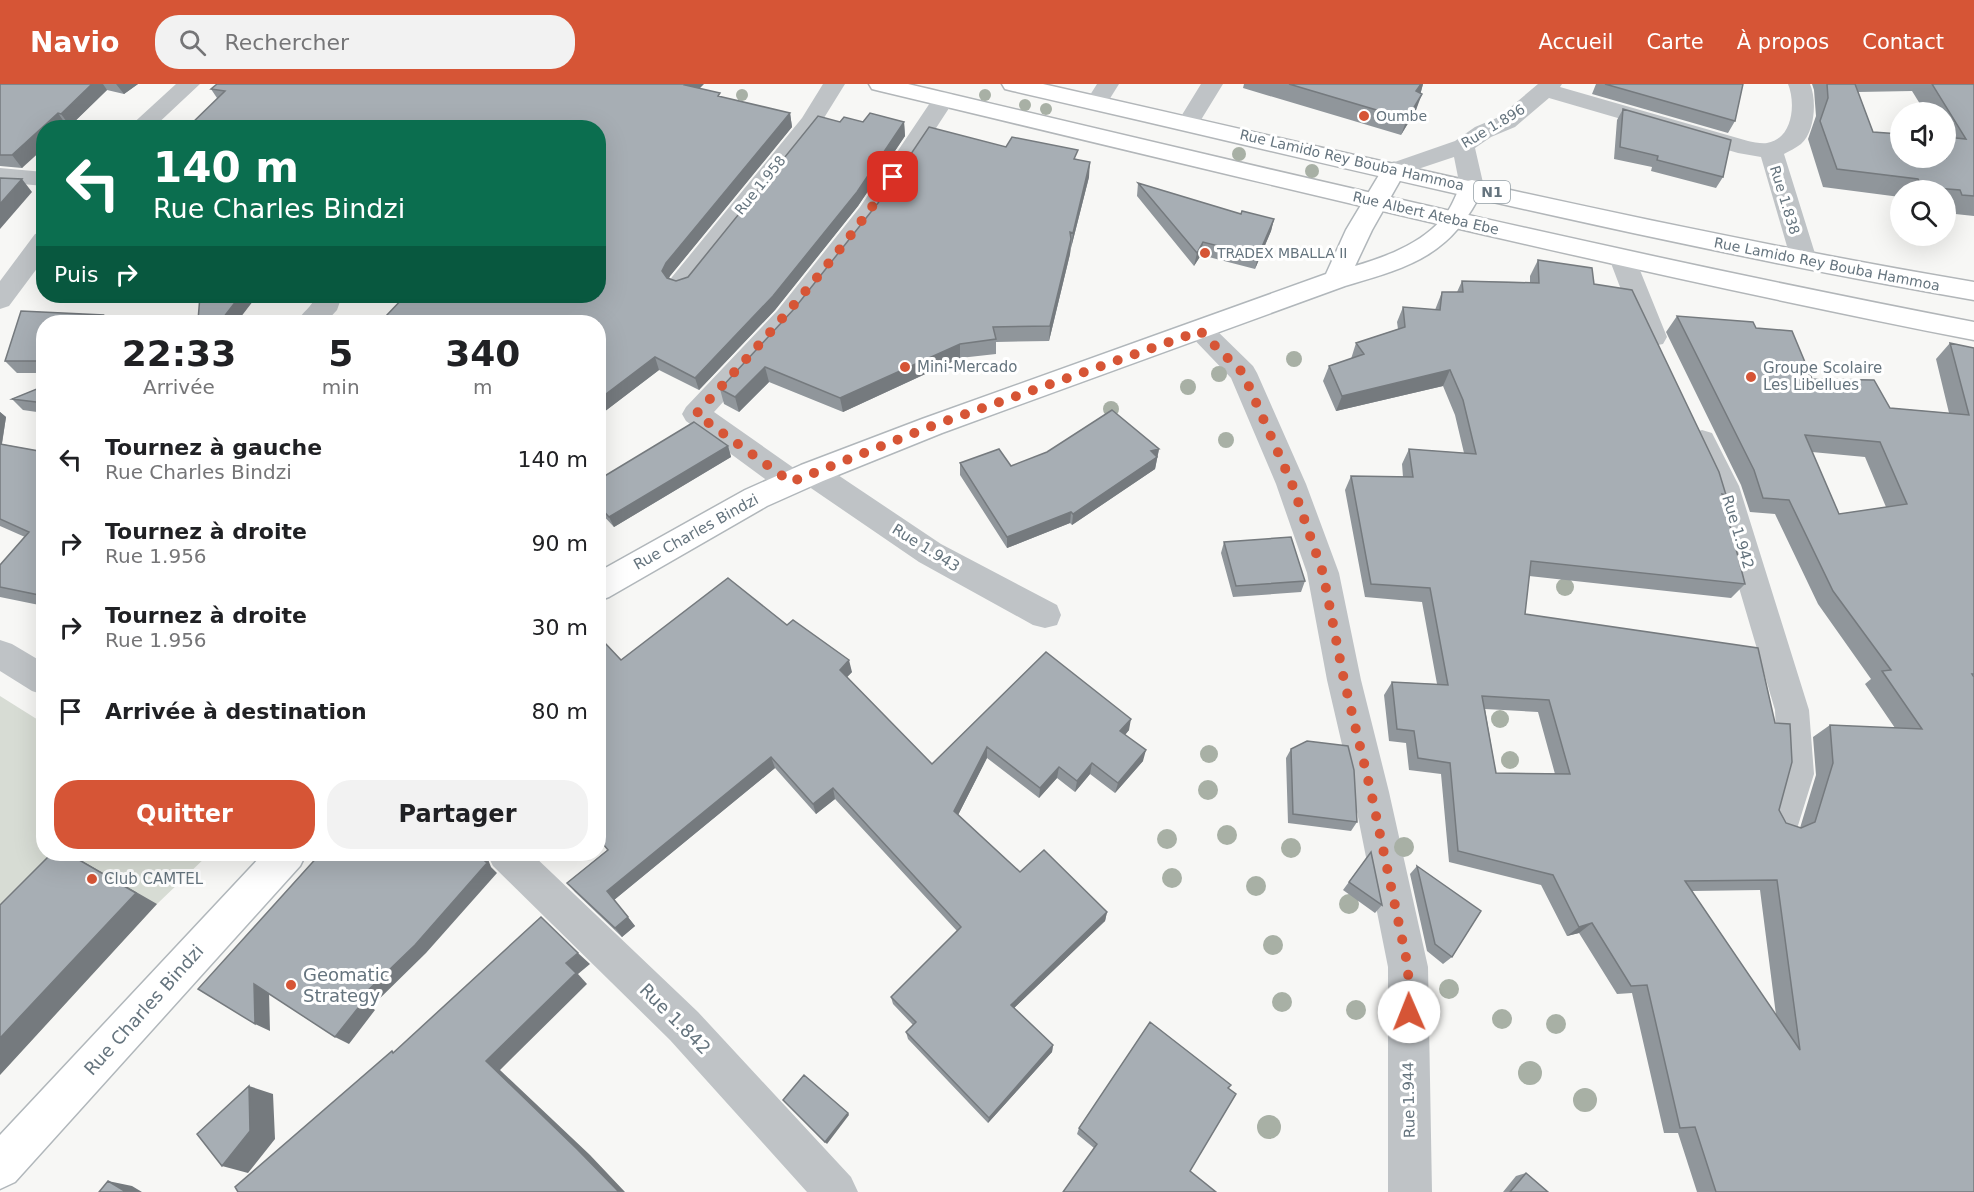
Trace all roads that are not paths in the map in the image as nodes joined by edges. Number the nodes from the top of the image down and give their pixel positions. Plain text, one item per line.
1 (189, 84) edge
2 (834, 84) edge
3 (880, 84) edge
4 (1013, 84) edge
5 (1212, 84) edge
6 (1799, 84) edge
7 (1549, 87) edge
8 (1102, 93) edge
9 (944, 99) junction
10 (148, 120) edge
11 (1188, 123) junction
12 (1463, 146) junction
13 (1771, 151) junction
14 (1394, 170) junction
15 (0, 175) edge
16 (36, 178) edge
17 (1472, 187) junction
18 (1375, 202) junction
19 (1454, 220) junction
20 (36, 251) edge
21 (1622, 258) junction
22 (1804, 260) junction
23 (1336, 280) junction
24 (681, 283) edge
25 (1974, 291) edge
26 (0, 300) edge
27 (326, 303) edge
28 (318, 315) edge
29 (1200, 331) junction
30 (1974, 331) edge
31 (1666, 365) edge
32 (1689, 414) edge
33 (802, 478) junction
34 (606, 583) edge
35 (1045, 615) dead end
36 (0, 654) edge
37 (36, 676) edge
38 (1783, 820) edge
39 (281, 861) edge
40 (513, 861) edge
41 (0, 1167) edge
42 (836, 1192) edge
43 (1410, 1192) edge

1 - 10 street
2 - 24 street, Rue 1.958
3 - 9 main road, Rue Albert Ateba Ebe / N1
4 - 8 main road, Rue Lamido Rey Bouba Hammoa / N1
5 - 11 street
6 - 13 street, Rue 1.838
7 - 12 street, Rue 1.896
7 - 13 street
8 - 11 main road, Rue Lamido Rey Bouba Hammoa / N1
9 - 18 main road, Rue Albert Ateba Ebe / N1
9 - 33 street, Rue 1.943
11 - 14 main road, Rue Lamido Rey Bouba Hammoa / N1
12 - 14 street, Rue 1.896
12 - 17 street
13 - 22 street, Rue 1.838
14 - 17 main road, Rue Lamido Rey Bouba Hammoa / N1
14 - 18 main road
15 - 16 street
17 - 19 main road, Rue Charles Bindzi
17 - 22 main road, Rue Lamido Rey Bouba Hammoa / N1
18 - 19 main road, Rue Albert Ateba Ebe / N1
18 - 23 main road
19 - 21 main road, Rue Albert Ateba Ebe / N1
19 - 23 main road, Rue Charles Bindzi
20 - 26 street
21 - 30 main road, Rue Albert Ateba Ebe / N1
21 - 31 street
22 - 25 main road, Rue Lamido Rey Bouba Hammoa / N1
23 - 29 main road, Rue Charles Bindzi
27 - 28 street
29 - 33 main road, Rue Charles Bindzi
29 - 43 street, Rue 1.944
32 - 38 street, Rue 1.942
33 - 34 main road, Rue Charles Bindzi
33 - 35 street, Rue 1.943
36 - 37 street
39 - 41 main road, Rue Charles Bindzi
40 - 42 street, Rue 1.842

